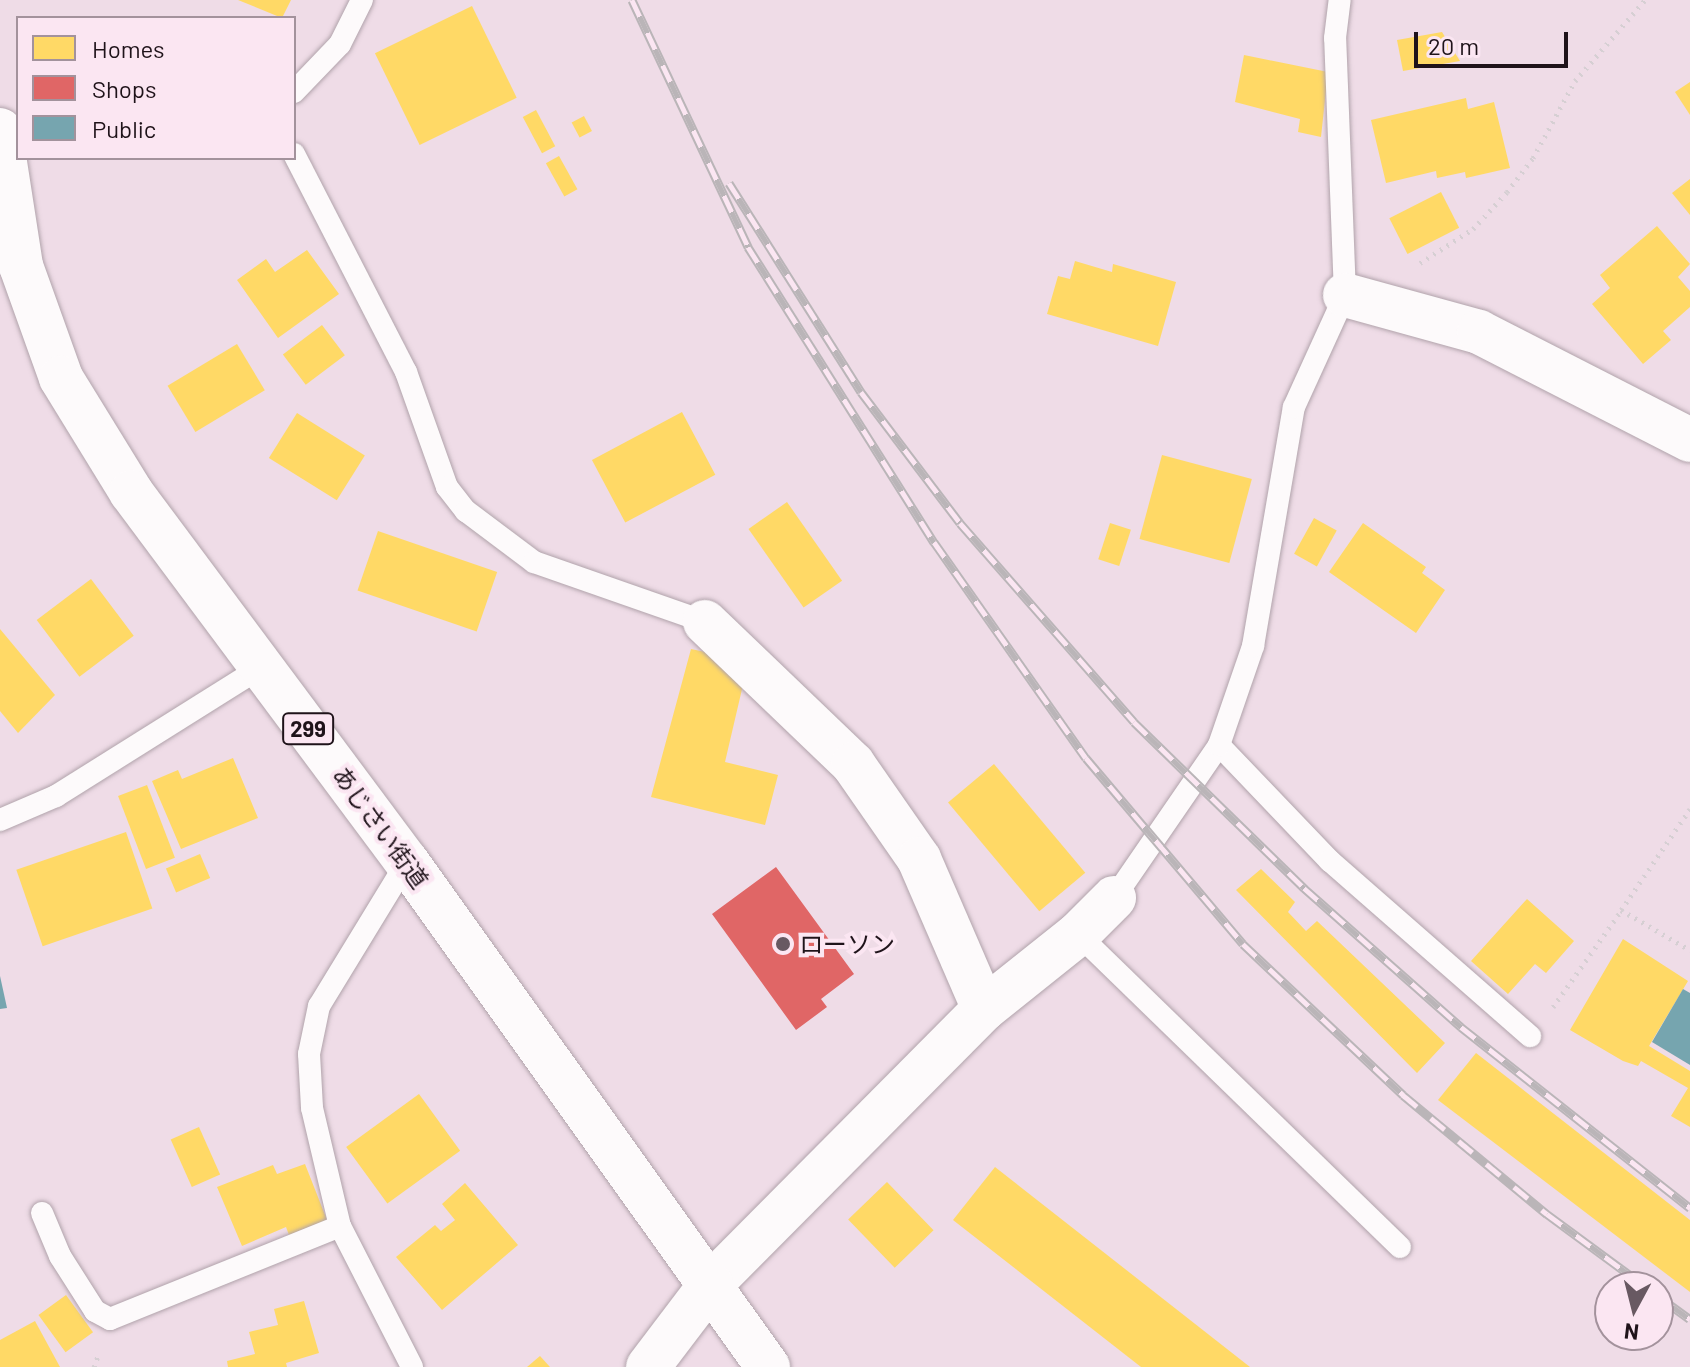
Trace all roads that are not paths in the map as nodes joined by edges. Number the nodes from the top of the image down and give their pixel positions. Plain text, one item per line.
1 (362, 0) edge
2 (1340, 0) edge
3 (296, 90) edge
4 (0, 130) edge
5 (296, 158) edge
6 (10, 270) edge
7 (1353, 297) junction
8 (1690, 440) edge
9 (705, 622) joint
10 (262, 667) junction
11 (1219, 745) junction
12 (0, 820) edge
13 (407, 862) junction
14 (1114, 898) joint
15 (1078, 934) junction
16 (984, 1009) junction
17 (1530, 1036) dead end
18 (42, 1213) dead end
19 (340, 1226) junction
20 (1400, 1247) dead end
21 (711, 1284) junction
22 (412, 1367) edge
23 (648, 1367) edge
24 (768, 1367) edge

1 - 3 lane
2 - 7 lane
4 - 6 main road, あじさい街道 / 299
5 - 9 lane
6 - 10 main road, あじさい街道 / 299
7 - 8 main road
7 - 11 lane
9 - 16 main road
10 - 12 lane
10 - 13 main road, あじさい街道 / 299
11 - 14 lane
11 - 17 lane
13 - 19 lane
13 - 21 main road, あじさい街道 / 299
14 - 15 main road
15 - 16 main road
15 - 20 lane
16 - 21 main road
18 - 19 lane
19 - 22 lane
21 - 23 main road
21 - 24 main road, あじさい街道 / 299

